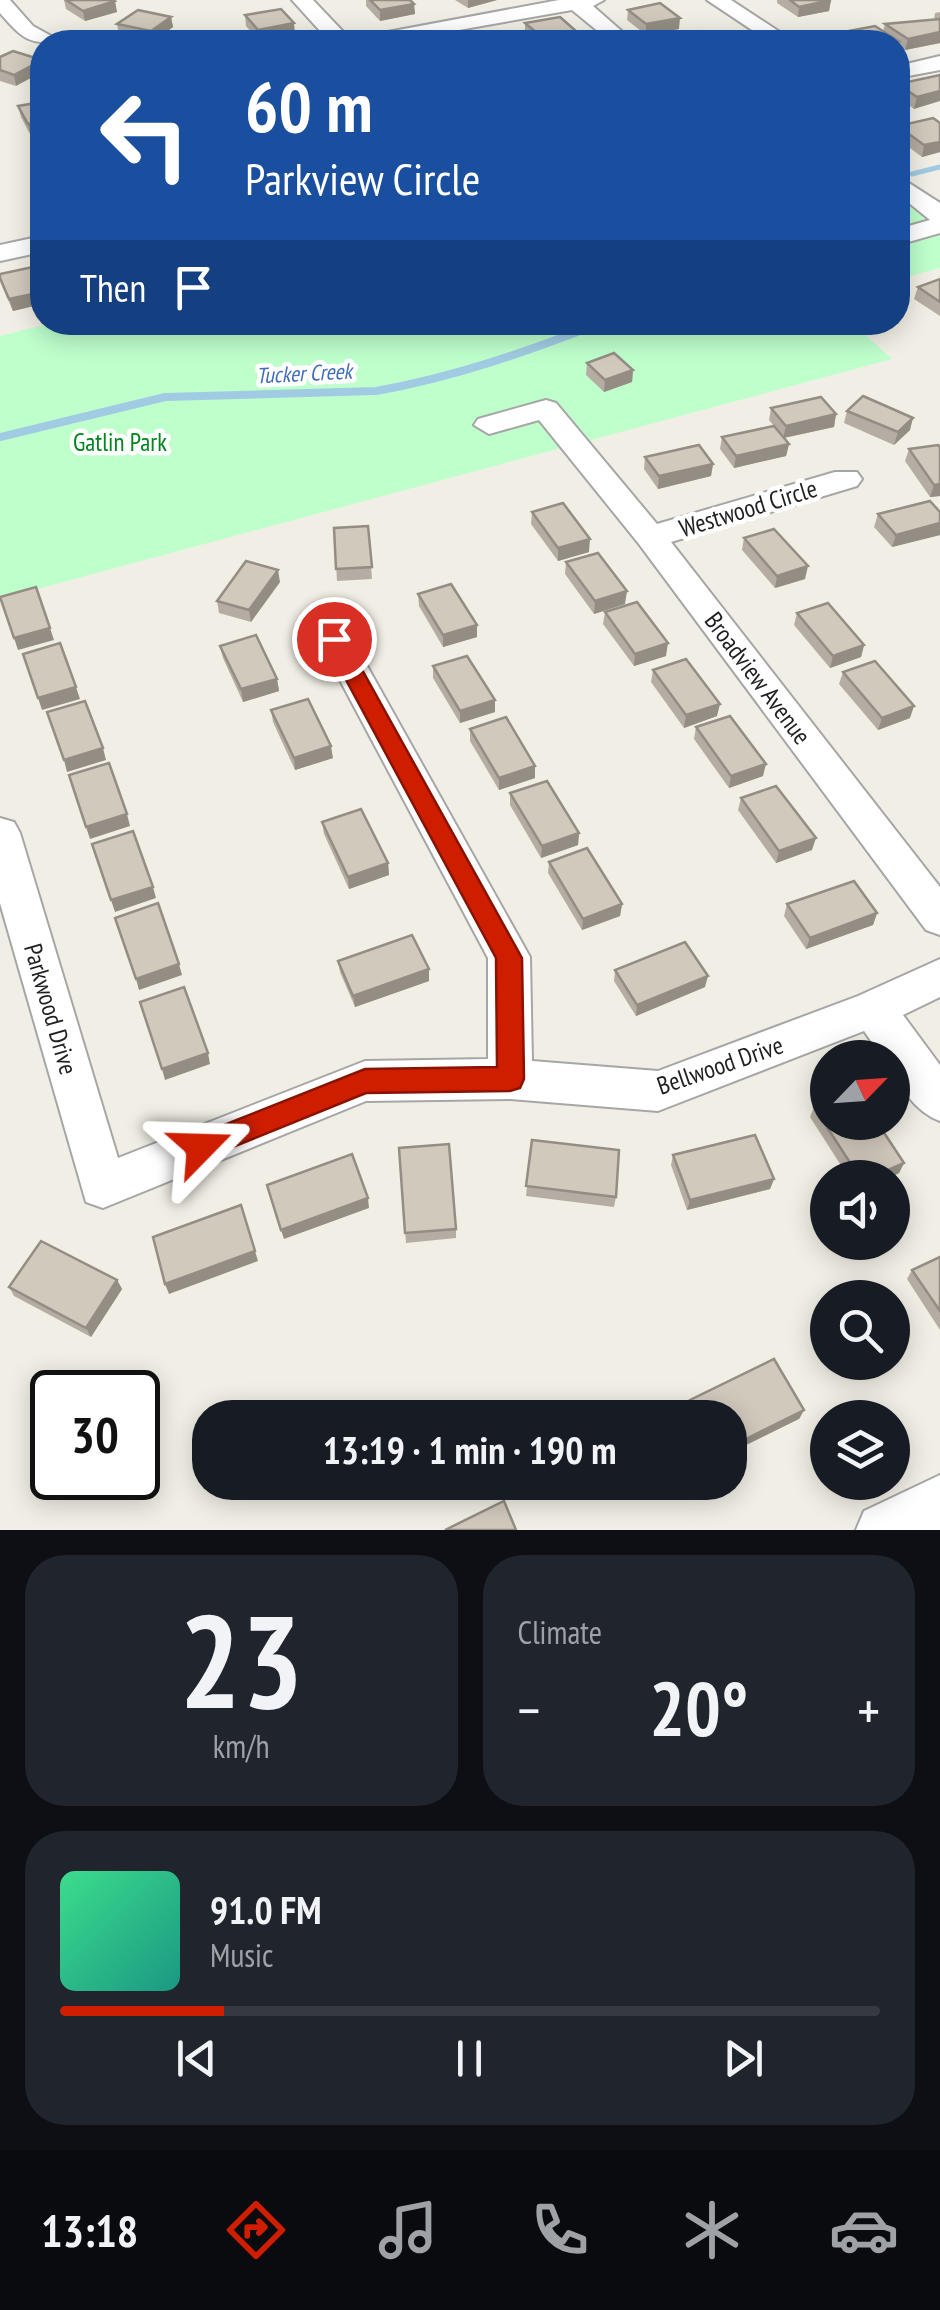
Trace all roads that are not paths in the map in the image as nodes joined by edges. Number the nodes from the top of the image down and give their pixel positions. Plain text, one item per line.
1 (302, 0) edge
2 (718, 0) edge
3 (0, 1) edge
4 (581, 1) edge
5 (330, 30) edge
6 (423, 30) edge
7 (610, 30) edge
8 (765, 30) edge
9 (30, 32) edge
10 (940, 63) edge
11 (910, 69) edge
12 (910, 192) edge
13 (940, 215) edge
14 (940, 225) edge
15 (910, 234) edge
16 (30, 247) edge
17 (0, 253) edge
18 (489, 425) dead end
19 (846, 479) dead end
20 (650, 537) junction
21 (334, 639) dead end
22 (0, 832) edge
23 (940, 918) edge
24 (940, 977) edge
25 (874, 1009) junction
26 (510, 1079) junction
27 (940, 1101) edge
28 (103, 1186) joint
29 (940, 1502) edge
30 (884, 1530) edge

1 - 5 street
2 - 8 street
3 - 9 street
4 - 6 street
4 - 7 street
10 - 11 street
12 - 13 street
14 - 15 street
16 - 17 street
18 - 20 street, Broadview Avenue
19 - 20 street, Westwood Circle
20 - 23 street, Broadview Avenue
21 - 26 street
22 - 28 street, Parkwood Drive
24 - 25 street
25 - 26 street, Bellwood Drive
25 - 27 street
26 - 28 street, Bellwood Drive
29 - 30 street

